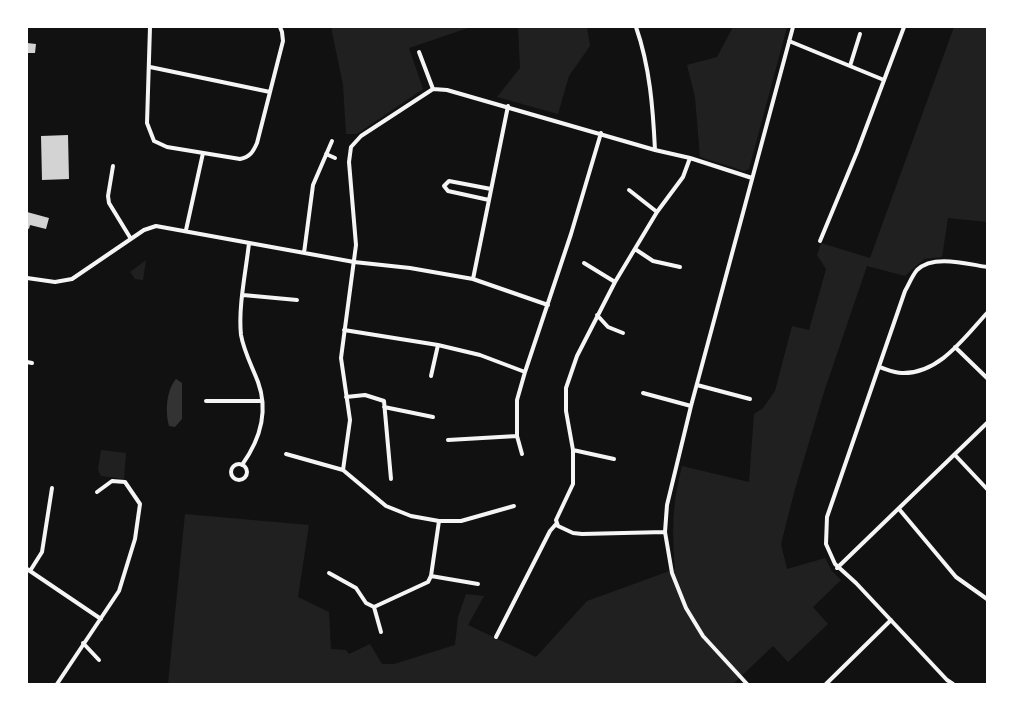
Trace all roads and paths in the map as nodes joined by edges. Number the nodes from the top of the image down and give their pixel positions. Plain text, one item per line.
1 (150, 27) edge
2 (280, 27) edge
3 (636, 27) edge
4 (793, 27) edge
5 (904, 27) edge
6 (860, 34) dead end
7 (789, 41) junction
8 (419, 52) dead end
9 (850, 66) junction
10 (150, 67) junction
11 (884, 80) junction
12 (433, 89) junction
13 (270, 92) junction
14 (508, 106) junction
15 (602, 133) junction
16 (332, 141) dead end
17 (655, 150) junction
18 (203, 153) junction
19 (326, 154) junction
20 (336, 158) dead end
21 (690, 158) junction
22 (113, 166) dead end
23 (752, 178) junction
24 (491, 189) junction
25 (629, 190) dead end
26 (489, 200) junction
27 (657, 212) junction
28 (186, 230) junction
29 (131, 239) junction
30 (820, 241) dead end
31 (249, 243) junction
32 (635, 249) junction
33 (304, 253) junction
34 (354, 262) junction
35 (584, 263) dead end
36 (680, 267) dead end
37 (987, 267) edge
38 (27, 278) edge
39 (473, 279) junction
40 (615, 282) junction
41 (243, 295) junction
42 (297, 300) dead end
43 (548, 305) junction
44 (987, 313) edge
45 (597, 315) junction
46 (344, 330) junction
47 (623, 333) dead end
48 (438, 345) junction
49 (955, 347) junction
50 (879, 367) junction
51 (525, 372) junction
52 (431, 376) dead end
53 (987, 378) edge
54 (697, 385) junction
55 (643, 393) dead end
56 (346, 397) junction
57 (750, 399) dead end
58 (206, 401) dead end
59 (262, 401) junction
60 (691, 406) junction
61 (384, 407) junction
62 (433, 417) dead end
63 (987, 423) edge
64 (517, 436) junction
65 (448, 440) dead end
66 (573, 450) junction
67 (286, 454) dead end
68 (522, 454) dead end
69 (955, 455) junction
70 (614, 459) dead end
71 (242, 465) junction
72 (343, 470) junction
73 (391, 479) dead end
74 (52, 488) dead end
75 (987, 489) edge
76 (97, 492) dead end
77 (514, 506) dead end
78 (899, 508) junction
79 (439, 520) junction
80 (558, 523) junction
81 (665, 532) junction
82 (837, 567) junction
83 (29, 570) edge
84 (329, 573) dead end
85 (431, 576) junction
86 (478, 584) dead end
87 (987, 599) edge
88 (374, 607) junction
89 (101, 619) junction
90 (891, 620) junction
91 (381, 632) dead end
92 (496, 637) dead end
93 (83, 643) junction
94 (99, 660) dead end
95 (945, 682) edge
96 (57, 684) edge
97 (747, 684) edge
98 (826, 684) edge
99 (953, 684) edge

1 - 10 street
2 - 13 street
3 - 17 street
4 - 7 street
5 - 11 street
6 - 9 street
7 - 9 street
7 - 23 street
8 - 12 street
9 - 11 street
10 - 13 street
10 - 18 street
11 - 30 street
12 - 14 street
12 - 34 street
13 - 18 street
14 - 15 street
14 - 24 street
15 - 17 street
15 - 43 street
16 - 19 street
17 - 21 street
18 - 28 street
19 - 20 street
19 - 33 street
21 - 23 street
21 - 27 street
22 - 29 street
23 - 54 street
24 - 26 street
24 - 26 street
25 - 27 street
26 - 39 street
27 - 32 street
28 - 29 street
28 - 31 street
29 - 38 street
31 - 33 street
31 - 41 street
32 - 36 street
32 - 40 street
33 - 34 street
34 - 39 street
34 - 46 street
35 - 40 street
37 - 50 street
39 - 43 street
40 - 45 street
41 - 42 street
41 - 59 street
43 - 51 street
44 - 49 street
45 - 47 street
45 - 66 street
46 - 48 street
46 - 56 street
48 - 51 street
48 - 52 street
49 - 50 street
49 - 53 street
50 - 82 street
51 - 64 street
54 - 57 street
54 - 60 street
55 - 60 street
56 - 61 street
56 - 72 street
58 - 59 street
59 - 71 street
60 - 81 street
61 - 62 street
61 - 73 street
63 - 69 street
64 - 65 street
64 - 68 street
66 - 70 street
66 - 80 street
67 - 72 street
69 - 75 street
69 - 78 street
71 - 71 street
72 - 79 street
74 - 83 street
76 - 89 street
77 - 79 street
78 - 82 street
78 - 87 street
79 - 85 street
80 - 81 street
80 - 92 street
81 - 97 street
82 - 90 street
83 - 89 street
84 - 88 street
85 - 86 street
85 - 88 street
88 - 91 street
89 - 93 street
90 - 95 street
90 - 98 street
93 - 94 street
93 - 96 street
95 - 99 street

